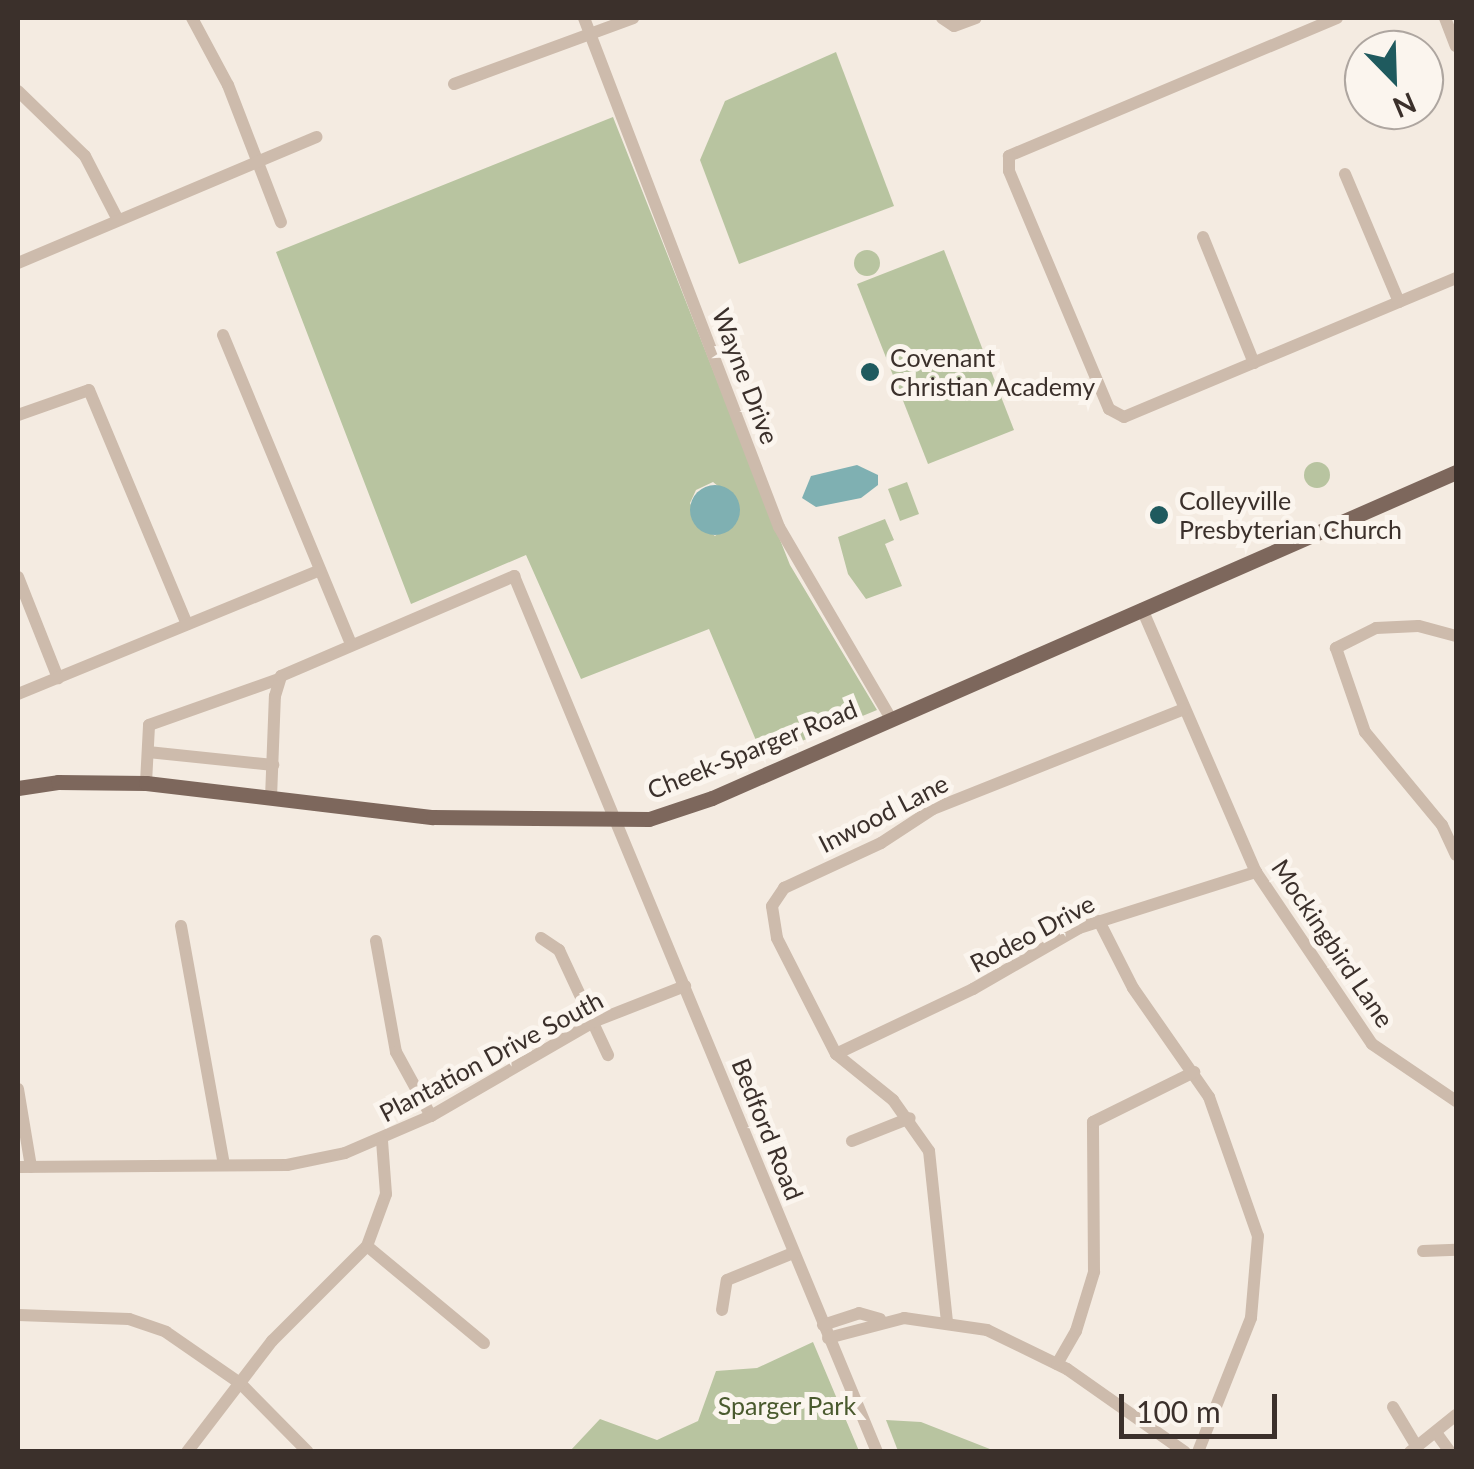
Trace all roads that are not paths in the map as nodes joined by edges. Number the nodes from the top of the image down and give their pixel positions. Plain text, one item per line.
1 (192, 18) edge
2 (584, 18) edge
3 (633, 18) edge
4 (976, 18) edge
5 (1338, 18) edge
6 (1444, 18) edge
7 (944, 21) edge
8 (590, 34) junction
9 (1456, 46) edge
10 (454, 84) dead end
11 (18, 91) edge
12 (316, 137) dead end
13 (258, 162) junction
14 (1345, 174) dead end
15 (118, 220) junction
16 (281, 222) dead end
17 (1203, 237) dead end
18 (18, 262) edge
19 (1456, 278) edge
20 (1399, 302) junction
21 (223, 335) dead end
22 (1254, 362) junction
23 (18, 415) edge
24 (1456, 472) edge
25 (320, 570) junction
26 (18, 576) edge
27 (1142, 609) junction
28 (187, 624) junction
29 (1456, 636) edge
30 (351, 644) junction
31 (58, 678) junction
32 (278, 679) junction
33 (18, 694) edge
34 (1184, 709) junction
35 (891, 719) junction
36 (148, 752) junction
37 (273, 765) junction
38 (146, 783) junction
39 (18, 788) edge
40 (271, 798) junction
41 (618, 823) junction
42 (1456, 855) edge
43 (1256, 872) junction
44 (1100, 921) junction
45 (181, 926) dead end
46 (541, 938) dead end
47 (376, 941) dead end
48 (685, 986) junction
49 (593, 1022) junction
50 (608, 1054) dead end
51 (836, 1054) junction
52 (1194, 1072) junction
53 (18, 1088) edge
54 (1456, 1101) edge
55 (432, 1116) junction
56 (910, 1118) junction
57 (382, 1141) junction
58 (852, 1142) dead end
59 (224, 1164) junction
60 (24, 1167) edge
61 (366, 1246) junction
62 (1456, 1250) edge
63 (1422, 1251) dead end
64 (793, 1252) junction
65 (722, 1310) dead end
66 (18, 1315) edge
67 (947, 1322) junction
68 (826, 1331) junction
69 (484, 1343) dead end
70 (1057, 1364) junction
71 (241, 1384) junction
72 (1393, 1407) dead end
73 (1456, 1415) edge
74 (1437, 1434) junction
75 (1414, 1449) edge
76 (187, 1452) edge
77 (308, 1452) edge
78 (877, 1452) edge
79 (1185, 1452) edge
80 (1198, 1452) edge
81 (1450, 1452) edge

1 - 13 street
2 - 8 street, Wayne Drive
3 - 8 street
4 - 7 street
5 - 22 street
6 - 9 street
8 - 10 street
8 - 35 street, Wayne Drive
11 - 15 street
12 - 13 street
13 - 15 street
13 - 16 street
14 - 20 street
15 - 18 street
17 - 22 street
19 - 20 street
20 - 22 street
21 - 25 street
23 - 28 street
24 - 27 main road, Cheek-Sparger Road
25 - 28 street
25 - 30 street
26 - 31 street
27 - 34 street, Mockingbird Lane
27 - 35 main road, Cheek-Sparger Road
28 - 31 street
29 - 42 street
30 - 32 street
30 - 41 street, Bedford Road
31 - 33 street
32 - 36 street
32 - 37 street
34 - 43 street, Mockingbird Lane
34 - 51 street, Inwood Lane
35 - 41 main road, Cheek-Sparger Road
36 - 37 street
36 - 38 street
37 - 40 street
38 - 39 main road, Cheek-Sparger Road
38 - 40 main road, Cheek-Sparger Road
40 - 41 main road, Cheek-Sparger Road
41 - 48 street, Bedford Road
43 - 44 street, Rodeo Drive
43 - 54 street, Mockingbird Lane
44 - 51 street, Rodeo Drive
44 - 52 street
45 - 59 street
46 - 49 street
47 - 55 street
48 - 49 street, Plantation Drive South
48 - 64 street, Bedford Road
49 - 50 street
49 - 55 street, Plantation Drive South
51 - 56 street, Inwood Lane
52 - 70 street
52 - 80 street
53 - 60 street
55 - 57 street, Plantation Drive South
56 - 58 street
56 - 67 street, Inwood Lane
57 - 59 street, Plantation Drive South
57 - 61 street
59 - 60 street, Plantation Drive South
61 - 69 street
61 - 71 street
62 - 63 street
64 - 65 street
64 - 68 street, Bedford Road
66 - 71 street
67 - 68 street
67 - 70 street
68 - 78 street, Bedford Road
70 - 79 street
71 - 76 street
71 - 77 street
72 - 75 street
73 - 74 street
74 - 75 street
74 - 81 street

